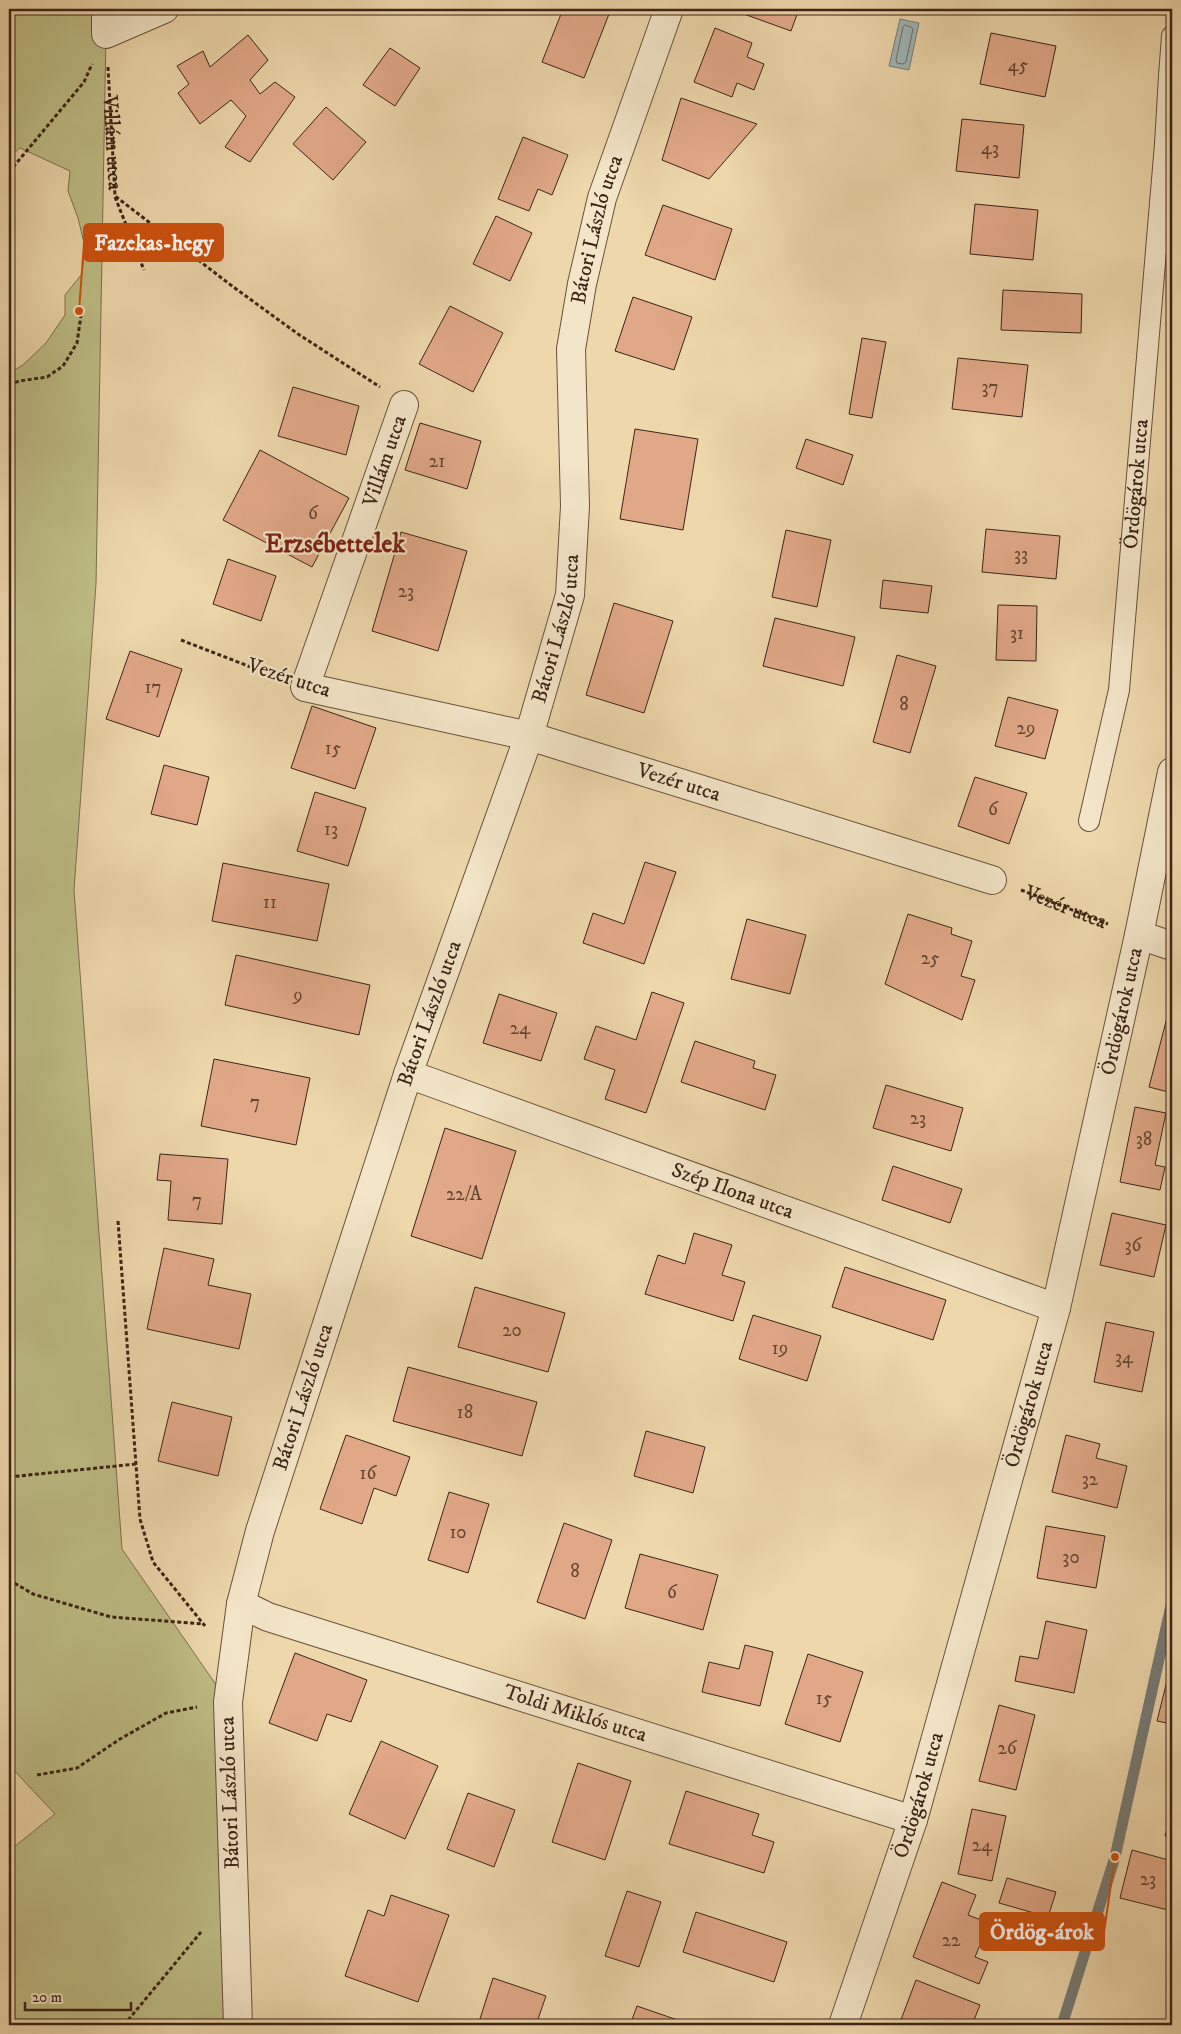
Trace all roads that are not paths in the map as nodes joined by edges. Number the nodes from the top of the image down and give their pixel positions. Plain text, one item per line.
1 (164, 9) edge
2 (669, 9) edge
3 (106, 21) edge
4 (1172, 36) edge
5 (1171, 73) edge
6 (1168, 153) edge
7 (404, 405) dead end
8 (305, 688) joint
9 (529, 736) junction
10 (1172, 772) edge
11 (1089, 821) dead end
12 (992, 880) road end
13 (1139, 935) junction
14 (1172, 946) edge
15 (408, 1074) junction
16 (1056, 1308) junction
17 (240, 1604) junction
18 (913, 1820) junction
19 (238, 2025) edge
20 (843, 2025) edge

1 - 3 street
2 - 9 street, Bátori László utca
4 - 5 lane, Ördögárok utca
5 - 6 lane, Ördögárok utca
6 - 11 lane, Ördögárok utca
7 - 8 street, Villám utca
8 - 9 street, Vezér utca
9 - 12 street, Vezér utca
9 - 15 street, Bátori László utca
10 - 13 street, Ördögárok utca
13 - 14 street
13 - 16 street, Ördögárok utca
15 - 16 street, Szép Ilona utca
15 - 17 street, Bátori László utca
16 - 18 street, Ördögárok utca
17 - 18 street, Toldi Miklós utca
17 - 19 street, Bátori László utca
18 - 20 street, Ördögárok utca

